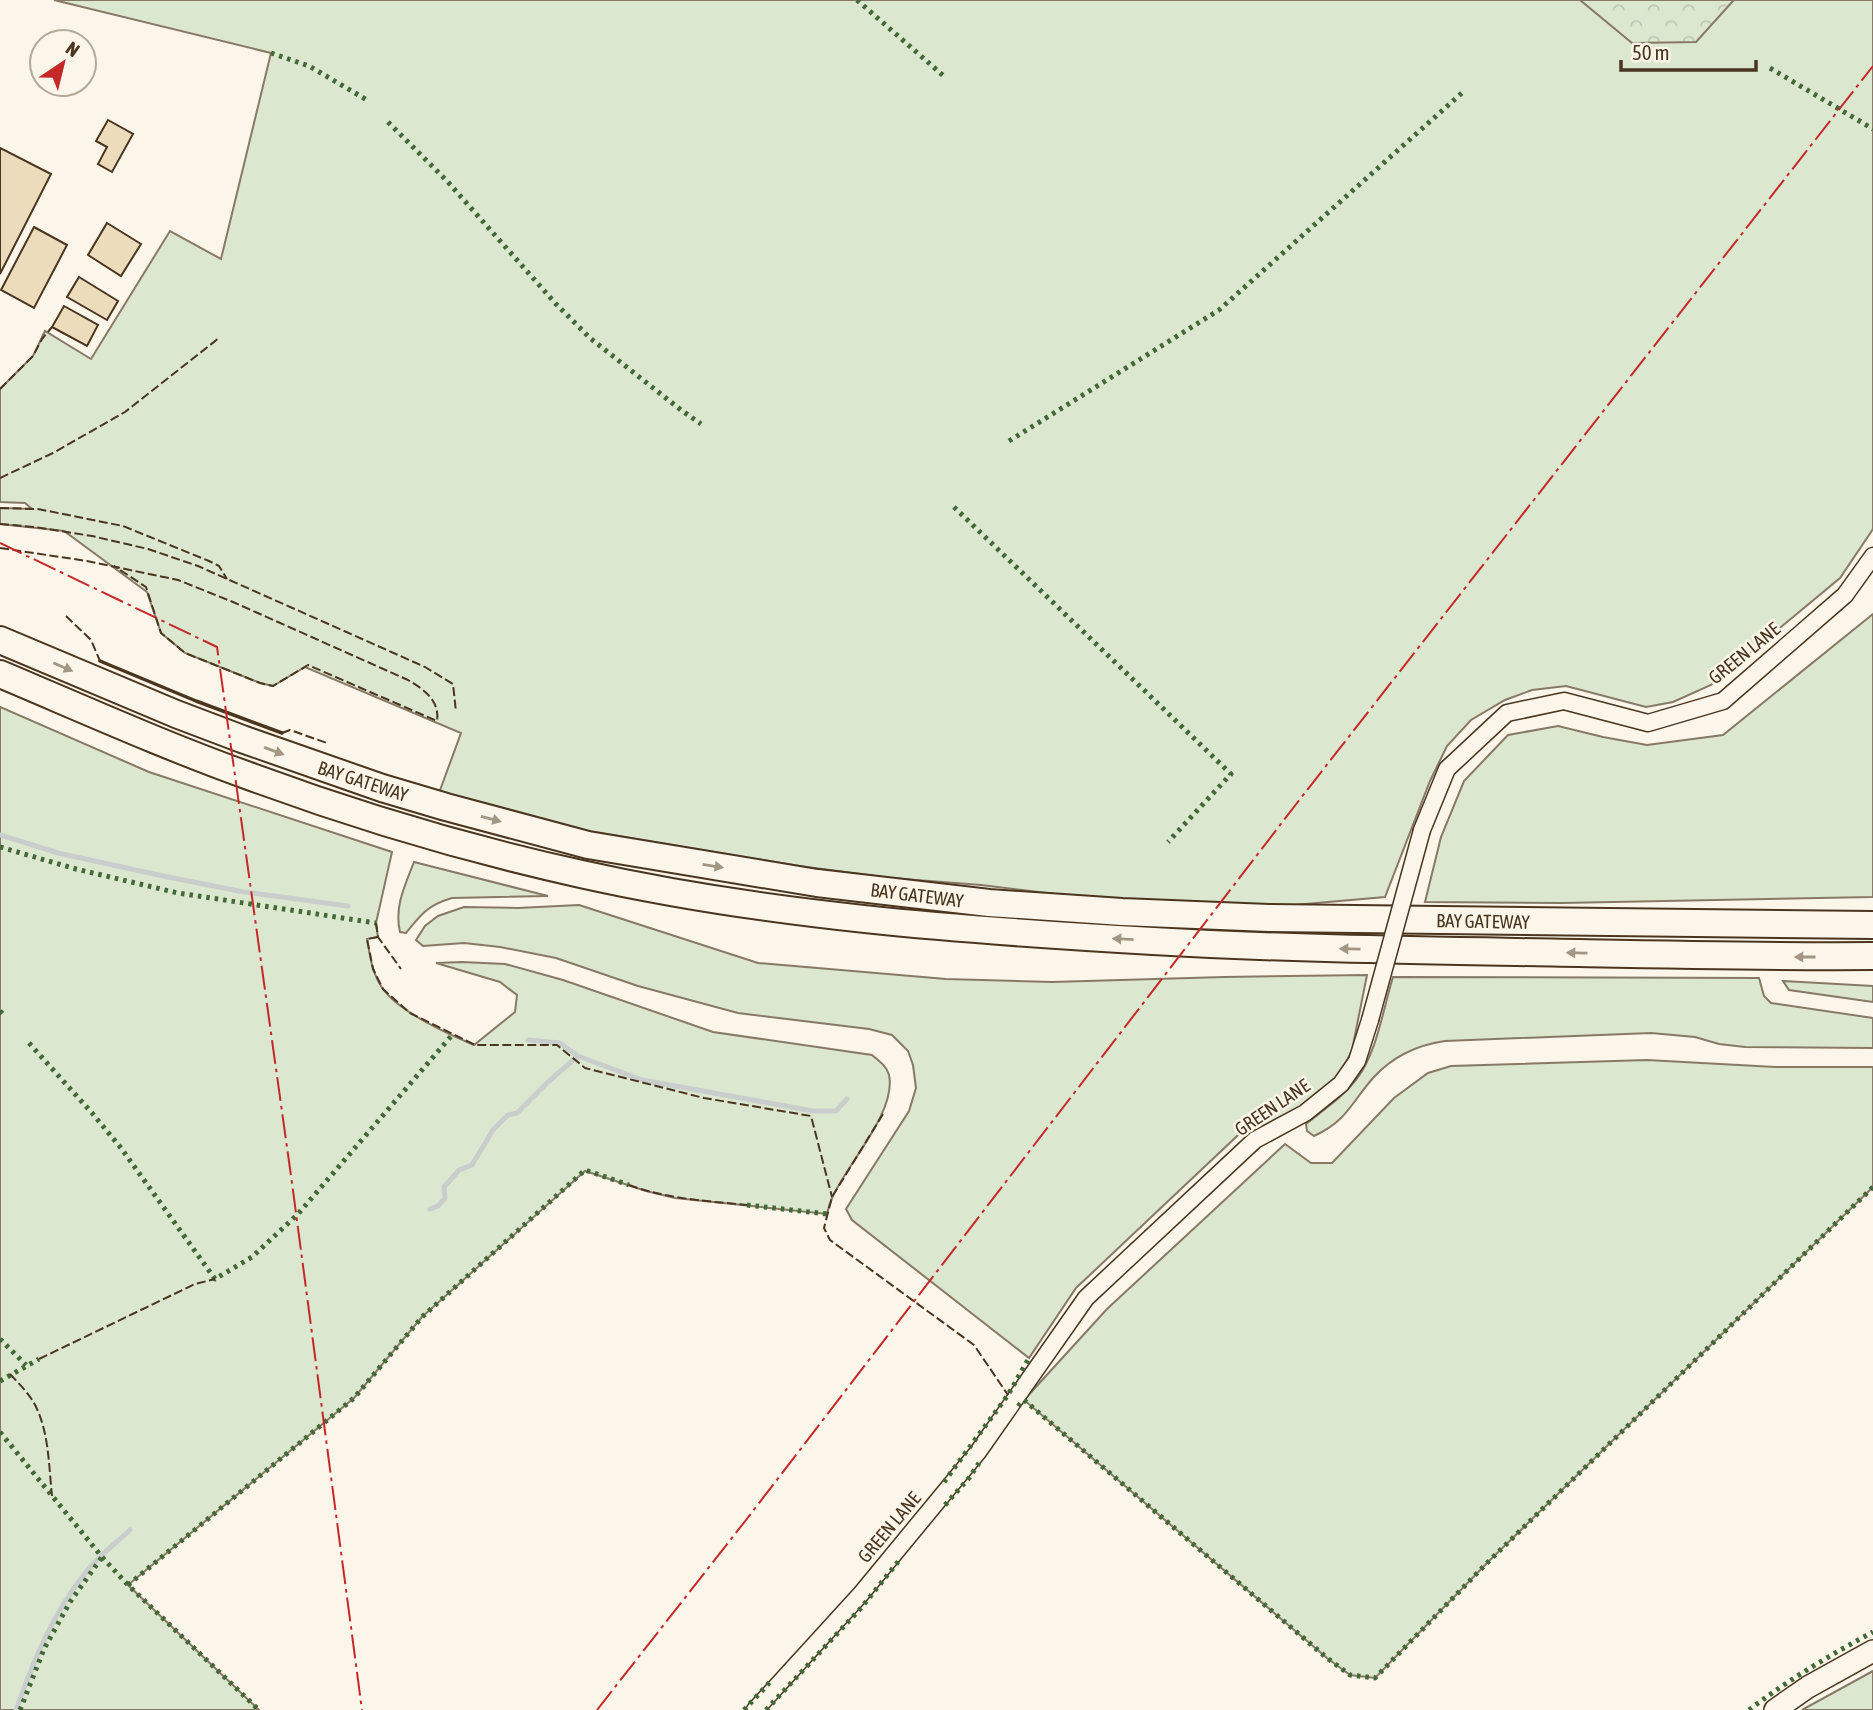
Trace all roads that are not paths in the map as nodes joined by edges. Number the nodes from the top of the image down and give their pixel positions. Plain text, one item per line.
1 (1873, 556) edge
2 (0, 640) edge
3 (0, 674) edge
4 (1873, 925) edge
5 (1873, 956) edge
6 (1873, 1651) edge
7 (755, 1710) edge
8 (1774, 1710) edge

1 - 7 street, GREEN LANE, bridge
2 -> 4 highway, BAY GATEWAY
5 -> 3 highway, BAY GATEWAY
6 - 8 street

